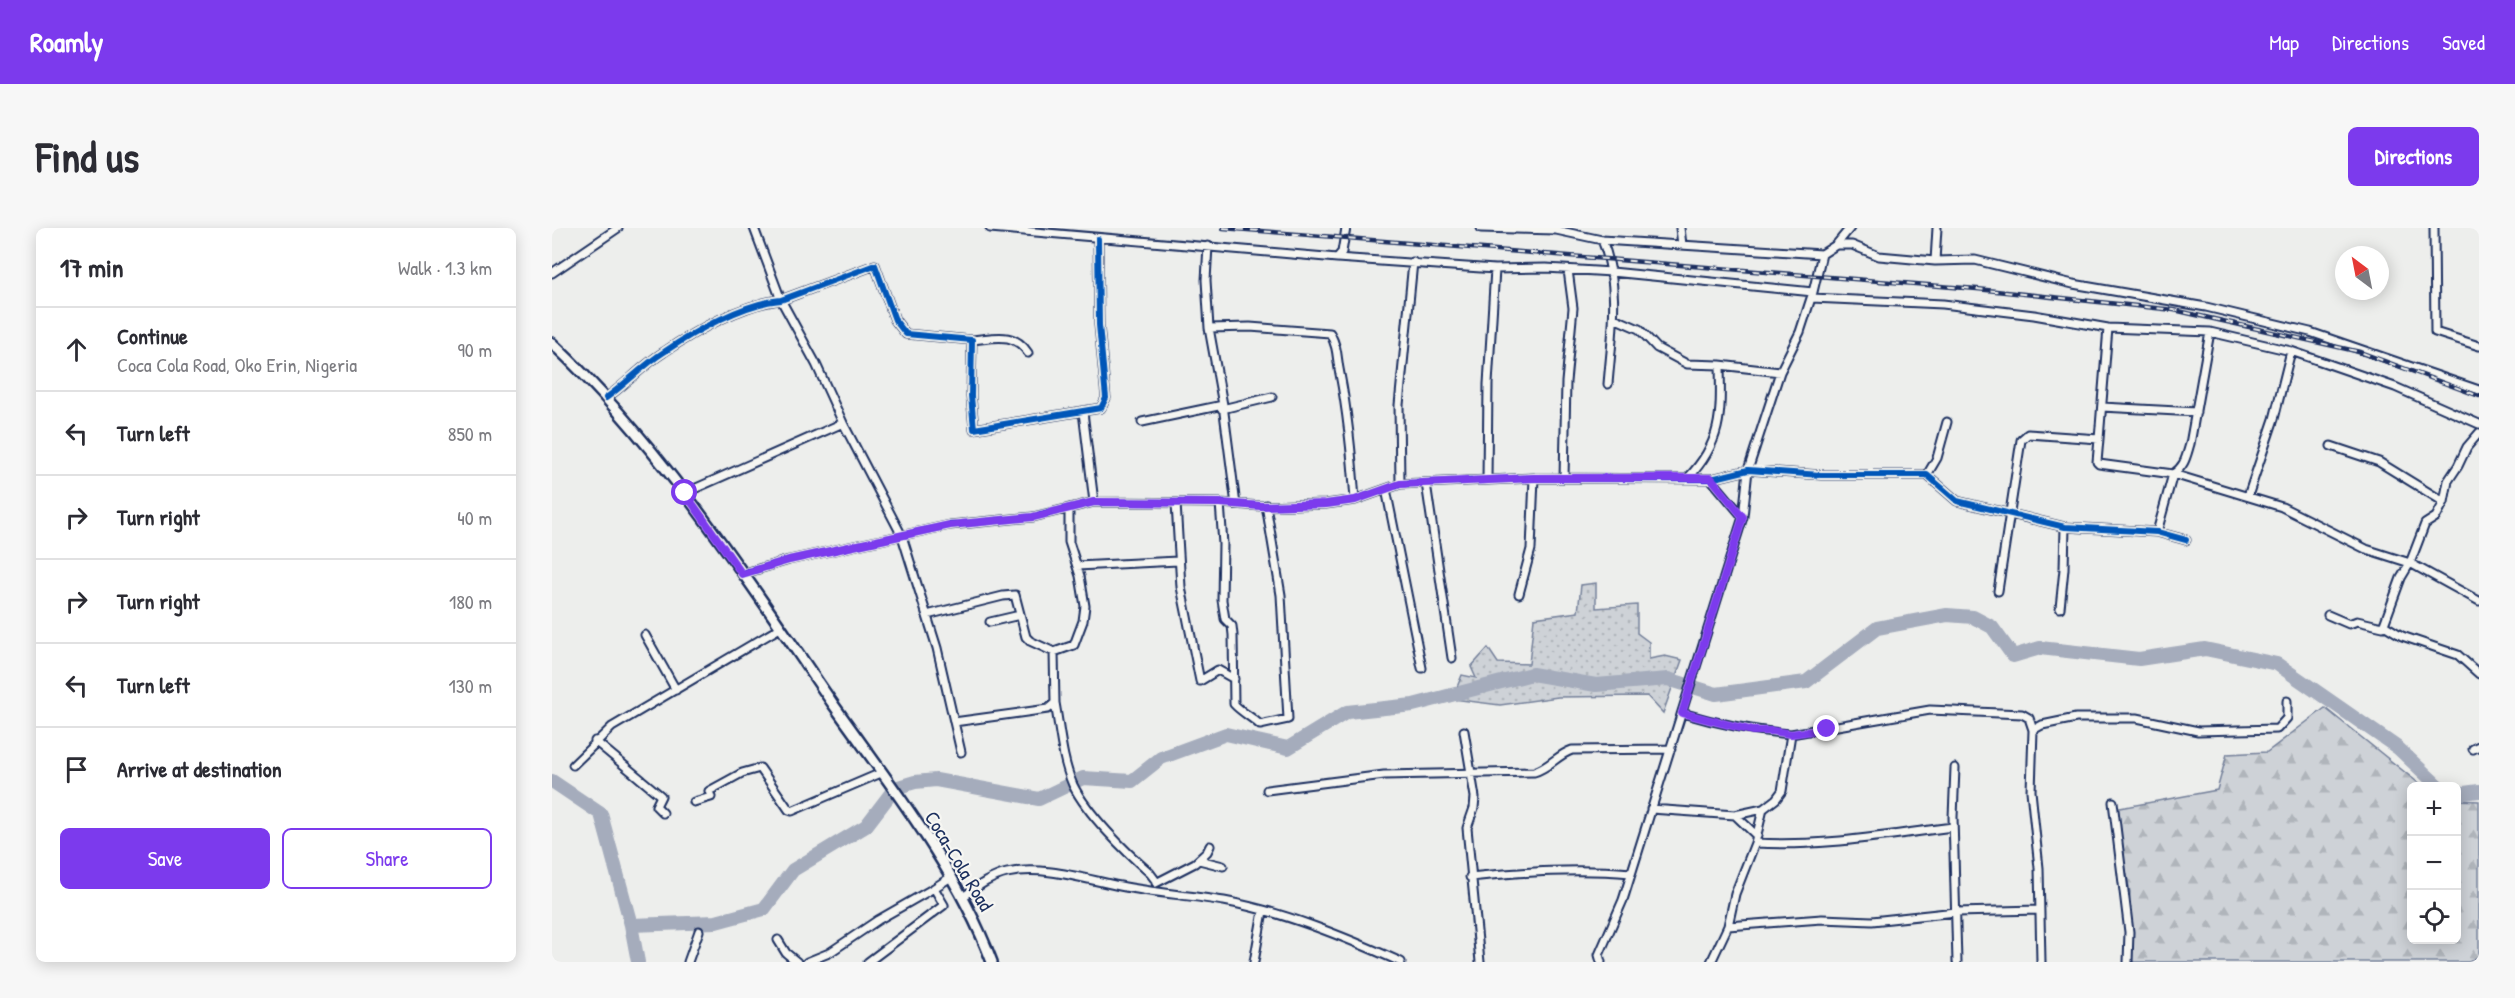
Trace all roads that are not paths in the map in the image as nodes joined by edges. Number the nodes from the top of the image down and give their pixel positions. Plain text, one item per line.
1 (618, 228) edge
2 (754, 228) edge
3 (990, 228) edge
4 (1346, 228) edge
5 (1481, 228) edge
6 (1680, 228) edge
7 (1850, 228) edge
8 (1937, 228) edge
9 (2434, 228) edge
10 (1098, 239) junction
11 (1602, 240) junction
12 (1682, 245) junction
13 (1836, 245) junction
14 (1208, 246) junction
15 (1822, 254) junction
16 (1337, 258) junction
17 (1935, 261) junction
18 (1413, 262) junction
19 (1495, 269) junction
20 (1568, 270) junction
21 (1612, 272) junction
22 (552, 273) edge
23 (1812, 295) junction
24 (781, 300) junction
25 (1614, 318) junction
26 (1209, 328) junction
27 (2108, 328) junction
28 (2210, 332) junction
29 (972, 340) junction
30 (552, 343) edge
31 (2479, 346) edge
32 (2291, 351) junction
33 (1028, 353) dead end
34 (1720, 365) junction
35 (1780, 372) junction
36 (1608, 384) dead end
37 (2479, 390) edge
38 (606, 398) junction
39 (1272, 398) dead end
40 (1223, 407) junction
41 (2102, 407) junction
42 (1083, 412) junction
43 (2196, 412) junction
44 (1142, 422) dead end
45 (1947, 422) dead end
46 (843, 423) junction
47 (2479, 424) edge
48 (2479, 433) edge
49 (2099, 439) junction
50 (2331, 446) dead end
51 (1748, 470) junction
52 (2173, 474) junction
53 (1926, 475) junction
54 (1534, 478) junction
55 (1563, 478) junction
56 (1688, 478) junction
57 (1711, 478) junction
58 (1487, 480) junction
59 (1426, 483) junction
60 (1400, 484) junction
61 (1386, 489) junction
62 (685, 493) junction
63 (2248, 496) junction
64 (1355, 500) junction
65 (2444, 501) junction
66 (1094, 502) junction
67 (1176, 503) junction
68 (1220, 503) junction
69 (1236, 505) junction
70 (1266, 506) junction
71 (1069, 508) junction
72 (2010, 514) junction
73 (1743, 517) junction
74 (2065, 527) junction
75 (2157, 532) junction
76 (902, 536) junction
77 (2186, 540) dead end
78 (1178, 561) junction
79 (2410, 563) junction
80 (1077, 566) junction
81 (742, 574) junction
82 (1998, 591) dead end
83 (1519, 594) dead end
84 (2479, 601) edge
85 (2060, 608) dead end
86 (927, 615) junction
87 (1020, 615) junction
88 (2328, 615) dead end
89 (990, 622) dead end
90 (2384, 625) junction
91 (780, 628) junction
92 (645, 635) dead end
93 (1054, 652) junction
94 (1452, 657) dead end
95 (1422, 668) dead end
96 (2479, 674) edge
97 (1234, 679) junction
98 (676, 690) junction
99 (2286, 701) dead end
100 (1055, 703) junction
101 (1682, 713) junction
102 (954, 722) junction
103 (1464, 730) dead end
104 (2033, 730) junction
105 (1791, 734) junction
106 (596, 741) junction
107 (1671, 749) junction
108 (961, 752) dead end
109 (573, 765) dead end
110 (1956, 768) dead end
111 (881, 773) junction
112 (1471, 773) junction
113 (1268, 790) dead end
114 (694, 802) dead end
115 (2113, 802) dead end
116 (1651, 809) junction
117 (1763, 809) junction
118 (663, 813) dead end
119 (1734, 815) junction
120 (1953, 827) junction
121 (1756, 840) junction
122 (1210, 846) dead end
123 (1199, 860) junction
124 (1223, 866) dead end
125 (1631, 873) junction
126 (951, 877) junction
127 (1470, 877) junction
128 (1156, 881) junction
129 (934, 888) junction
130 (1156, 891) junction
131 (963, 897) junction
132 (1263, 910) junction
133 (2039, 910) junction
134 (1956, 912) junction
135 (1728, 926) junction
136 (699, 931) dead end
137 (778, 940) dead end
138 (1600, 958) edge
139 (688, 962) edge
140 (797, 962) edge
141 (807, 962) edge
142 (868, 962) edge
143 (992, 962) edge
144 (1254, 962) edge
145 (1401, 962) edge
146 (1480, 962) edge
147 (1607, 962) edge
148 (1711, 962) edge
149 (1957, 962) edge
150 (2042, 962) edge
151 (2128, 962) edge

1 - 22 street
2 - 24 street
3 - 10 street
4 - 16 street
5 - 11 street
6 - 12 street
7 - 13 street
8 - 17 street
9 - 31 street
10 - 14 street
10 - 42 street
11 - 12 street
11 - 21 street
12 - 15 street
13 - 15 street
13 - 17 street
14 - 16 street
14 - 26 street
15 - 23 street
16 - 18 street
17 - 37 street
18 - 19 street
18 - 60 street
19 - 20 street
19 - 58 street
20 - 21 street
20 - 55 street
21 - 23 street
21 - 25 street
23 - 27 street
23 - 35 street
24 - 29 street
24 - 38 street
24 - 46 street
25 - 34 street
25 - 36 street
26 - 40 street
26 - 64 street
27 - 28 street
27 - 41 street
28 - 32 street
28 - 43 street
29 - 33 street
29 - 42 street
30 - 38 street, Coca-Cola Road
32 - 47 street
32 - 63 street
34 - 35 street
34 - 56 street
35 - 51 street
38 - 62 street, Coca-Cola Road
39 - 40 street
40 - 44 street
40 - 69 street
41 - 43 street
41 - 49 street
42 - 66 street
43 - 52 street
45 - 53 street
46 - 62 street
46 - 76 street
48 - 65 street
49 - 52 street
49 - 72 street
50 - 65 street
51 - 53 street
51 - 57 street
51 - 73 street
52 - 63 street
52 - 75 street
53 - 72 street
54 - 55 street
54 - 58 street
54 - 83 street
55 - 56 street
56 - 57 street
57 - 73 street
58 - 59 street
59 - 60 street
59 - 94 street
60 - 61 street
61 - 64 street
61 - 95 street
62 - 81 street, Coca-Cola Road
63 - 79 street
64 - 70 street
65 - 79 street
66 - 67 street
66 - 71 street
67 - 68 street
67 - 78 street
68 - 69 street
68 - 97 street
69 - 70 street
70 - 97 street
71 - 76 street
71 - 80 street
72 - 74 street
72 - 82 street
73 - 101 street
74 - 75 street
74 - 85 street
75 - 77 street
76 - 81 street
76 - 86 street
78 - 80 street
78 - 97 street
79 - 84 street
79 - 90 street
80 - 93 street
81 - 91 street, Coca-Cola Road
86 - 87 street
86 - 102 street
87 - 89 street
87 - 93 street
88 - 90 street
90 - 96 street
91 - 98 street
91 - 111 street, Coca-Cola Road
92 - 98 street
93 - 100 street
98 - 106 street
99 - 104 street
100 - 102 street
100 - 128 street
101 - 105 street
101 - 107 street
102 - 108 street
103 - 112 street
104 - 105 street
104 - 133 street
105 - 117 street
106 - 109 street
106 - 118 street
107 - 112 street
107 - 116 street
110 - 120 street
111 - 114 street
111 - 126 street, Coca-Cola Road
112 - 113 street
112 - 127 street
115 - 151 street
116 - 119 street
116 - 125 street
117 - 119 street
117 - 121 street
119 - 121 street
120 - 121 street
120 - 134 street
121 - 135 street
122 - 123 street
123 - 124 street
123 - 128 street
125 - 127 street
125 - 138 street
126 - 129 street
126 - 131 street, Coca-Cola Road
127 - 146 street
128 - 130 street
129 - 141 street
129 - 142 street
130 - 131 street
130 - 132 street
131 - 143 street, Coca-Cola Road
132 - 144 street
132 - 145 street
133 - 134 street
133 - 150 street
134 - 135 street
134 - 149 street
135 - 148 street
136 - 139 street
137 - 140 street
138 - 147 street

